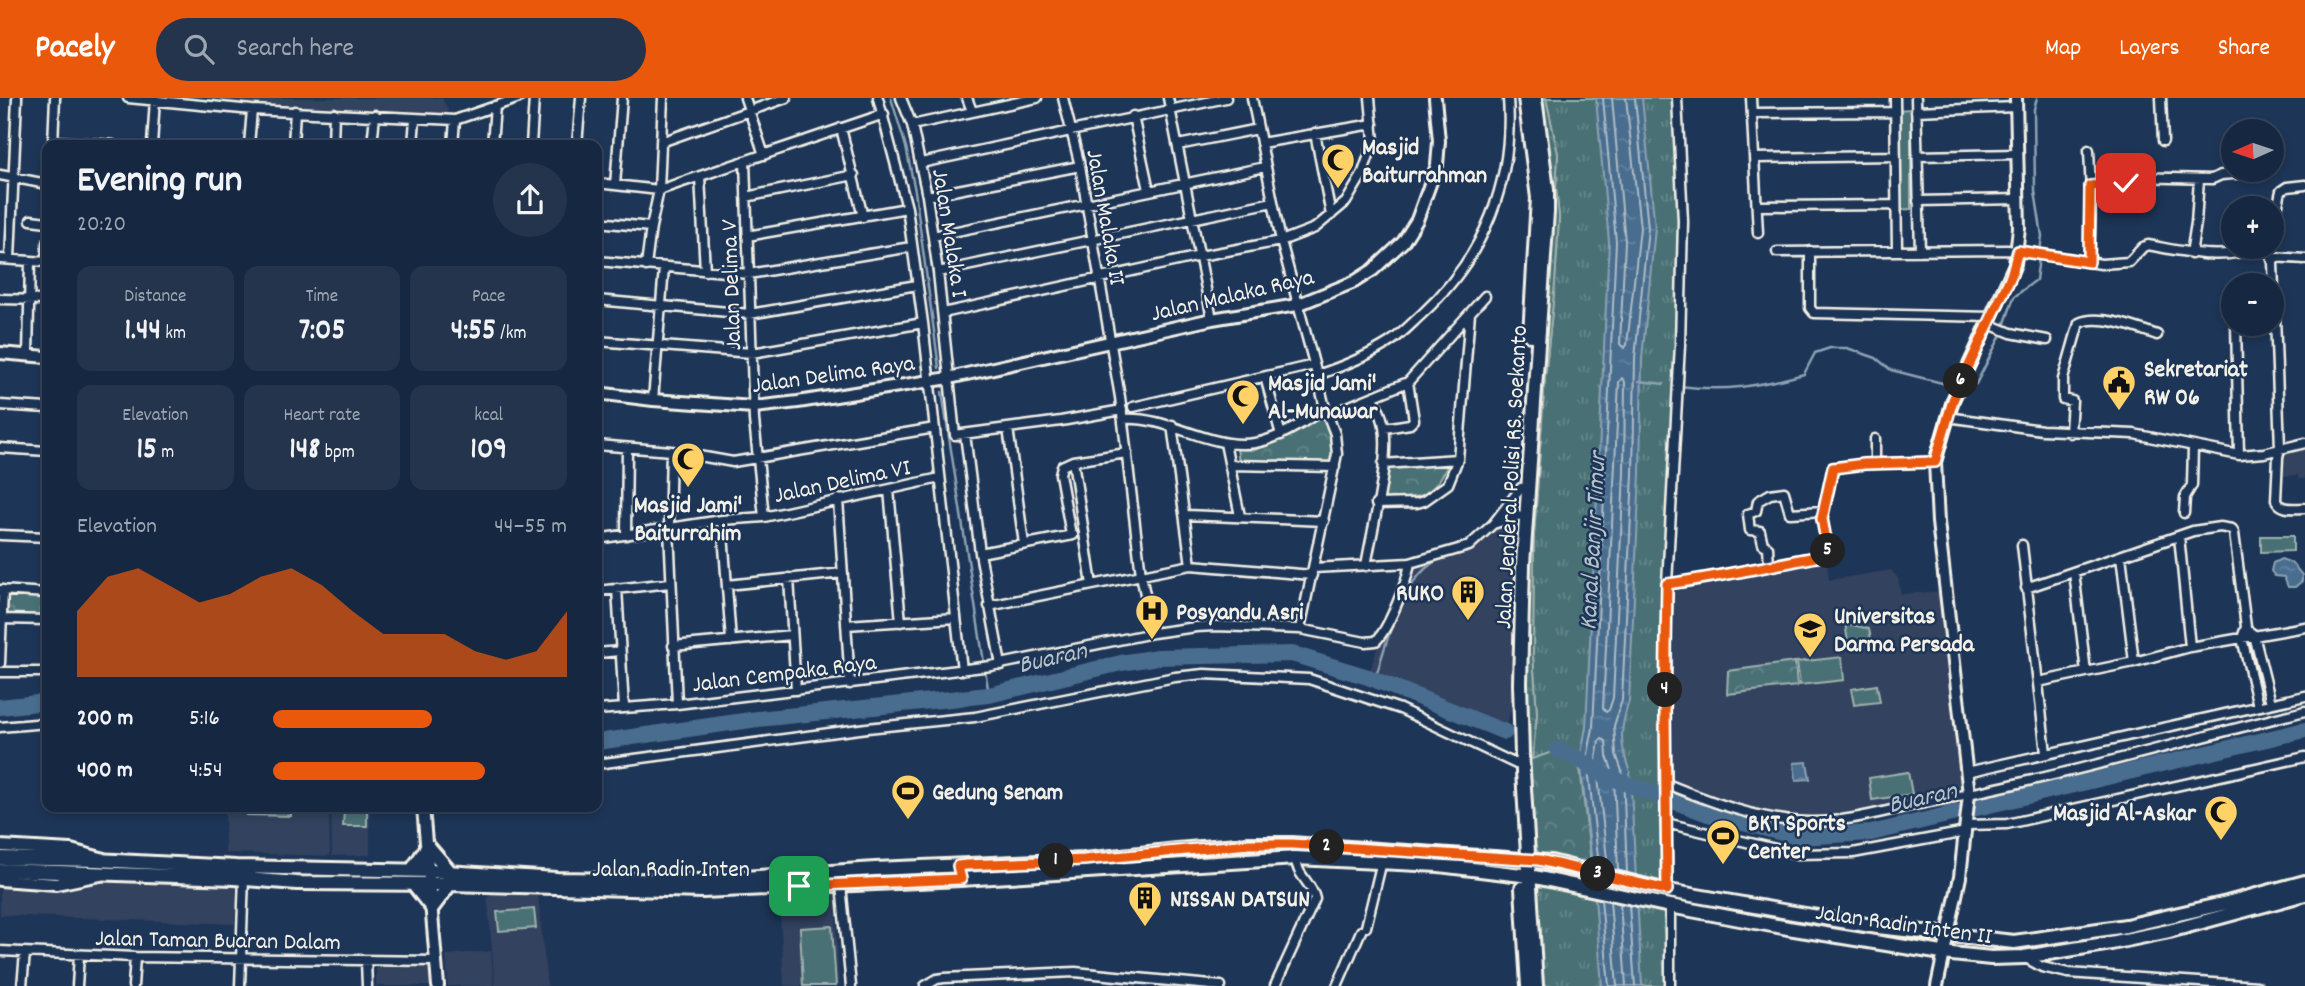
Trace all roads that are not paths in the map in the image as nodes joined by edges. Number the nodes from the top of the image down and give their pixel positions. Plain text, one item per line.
1 (17, 98) edge
2 (55, 98) edge
3 (128, 98) edge
4 (519, 98) edge
5 (534, 98) edge
6 (581, 98) edge
7 (622, 98) edge
8 (663, 98) edge
9 (745, 98) edge
10 (786, 98) edge
11 (878, 98) edge
12 (901, 98) edge
13 (967, 98) edge
14 (1037, 98) edge
15 (1063, 98) edge
16 (1168, 98) edge
17 (1226, 98) edge
18 (1252, 98) edge
19 (1370, 98) edge
20 (1435, 98) edge
21 (1508, 98) edge
22 (1525, 98) edge
23 (1535, 98) edge
24 (1677, 98) edge
25 (1751, 98) edge
26 (1895, 98) edge
27 (1916, 98) edge
28 (2161, 98) edge
29 (155, 99) edge
30 (2016, 103) edge
31 (495, 106) junction
32 (1170, 108) junction
33 (252, 110) junction
34 (295, 111) junction
35 (750, 111) junction
36 (972, 111) junction
37 (1916, 111) junction
38 (1895, 112) junction
39 (334, 113) junction
40 (1752, 113) junction
41 (884, 114) junction
42 (375, 115) junction
43 (1133, 116) junction
44 (415, 119) junction
45 (455, 120) junction
46 (1373, 124) junction
47 (912, 125) junction
48 (841, 128) junction
49 (1258, 129) junction
50 (1071, 130) junction
51 (1315, 133) junction
52 (53, 140) edge
53 (152, 140) edge
54 (249, 140) edge
55 (293, 140) edge
56 (333, 140) edge
57 (372, 140) edge
58 (413, 140) edge
59 (453, 140) edge
60 (492, 140) edge
61 (531, 140) edge
62 (578, 140) edge
63 (2163, 141) dead end
64 (661, 142) junction
65 (1261, 143) junction
66 (1178, 145) junction
67 (2089, 150) dead end
68 (2018, 154) junction
69 (764, 155) junction
70 (1896, 156) junction
71 (1917, 156) junction
72 (1755, 158) junction
73 (745, 161) junction
74 (920, 163) junction
75 (1080, 166) junction
76 (1265, 167) junction
77 (0, 175) edge
78 (700, 176) junction
79 (854, 176) junction
80 (2221, 176) edge
81 (12, 178) junction
82 (2199, 179) junction
83 (1185, 182) junction
84 (42, 183) edge
85 (602, 184) edge
86 (615, 185) junction
87 (2305, 185) edge
88 (2090, 186) junction
89 (659, 190) junction
90 (1149, 190) junction
91 (927, 196) junction
92 (2280, 196) edge
93 (746, 197) junction
94 (2019, 199) junction
95 (1919, 201) junction
96 (1273, 202) junction
97 (1087, 204) junction
98 (1896, 205) junction
99 (1757, 206) junction
100 (907, 208) junction
101 (1331, 215) junction
102 (863, 216) junction
103 (1193, 219) junction
104 (0, 220) edge
105 (11, 220) junction
106 (31, 220) dead end
107 (42, 221) edge
108 (602, 222) edge
109 (650, 227) junction
110 (1758, 233) dead end
111 (747, 236) junction
112 (933, 236) junction
113 (1281, 241) junction
114 (1093, 242) junction
115 (911, 247) junction
116 (1897, 250) junction
117 (1810, 251) junction
118 (1920, 251) junction
119 (2018, 251) junction
120 (1777, 252) dead end
121 (2221, 253) edge
122 (2191, 254) junction
123 (1200, 256) junction
124 (2284, 258) edge
125 (5, 259) edge
126 (2272, 259) edge
127 (2305, 259) edge
128 (30, 261) junction
129 (42, 262) edge
130 (602, 262) edge
131 (2089, 262) junction
132 (646, 266) junction
133 (664, 268) junction
134 (705, 271) junction
135 (938, 272) junction
136 (749, 274) junction
137 (1099, 279) junction
138 (917, 285) junction
139 (1485, 296) dead end
140 (0, 299) edge
141 (30, 300) junction
142 (42, 300) edge
143 (602, 300) edge
144 (1297, 305) junction
145 (661, 306) junction
146 (943, 313) junction
147 (1470, 313) junction
148 (750, 314) junction
149 (1212, 319) junction
150 (923, 323) junction
151 (1993, 323) junction
152 (2157, 335) dead end
153 (2236, 336) edge
154 (2046, 340) dead end
155 (602, 341) edge
156 (1110, 343) junction
157 (656, 345) junction
158 (0, 352) edge
159 (752, 354) junction
160 (28, 356) junction
161 (42, 357) edge
162 (1314, 365) junction
163 (1317, 375) junction
164 (1265, 377) junction
165 (948, 378) junction
166 (929, 380) junction
167 (1408, 382) junction
168 (602, 394) edge
169 (1373, 397) junction
170 (653, 400) junction
171 (0, 405) edge
172 (754, 407) junction
173 (1133, 407) dead end
174 (42, 408) edge
175 (1326, 412) junction
176 (1122, 415) junction
177 (1947, 417) junction
178 (1172, 425) junction
179 (935, 428) junction
180 (1008, 428) junction
181 (1384, 428) junction
182 (2070, 433) junction
183 (965, 434) junction
184 (1281, 435) junction
185 (1875, 439) dead end
186 (1225, 443) junction
187 (2305, 443) edge
188 (602, 446) edge
189 (2193, 447) junction
190 (2280, 447) junction
191 (0, 448) edge
192 (627, 449) junction
193 (42, 451) edge
194 (671, 451) junction
195 (1127, 453) junction
196 (2239, 455) junction
197 (756, 459) junction
198 (1458, 459) junction
199 (1073, 461) junction
200 (1935, 462) junction
201 (1383, 464) junction
202 (1875, 464) junction
203 (1230, 465) junction
204 (1335, 467) junction
205 (940, 478) junction
206 (1521, 488) junction
207 (889, 490) junction
208 (838, 499) junction
209 (1512, 500) junction
210 (1376, 504) junction
211 (2305, 508) edge
212 (1823, 511) junction
213 (2184, 513) dead end
214 (1186, 514) junction
215 (1240, 516) junction
216 (764, 517) junction
217 (1515, 517) junction
218 (722, 520) junction
219 (1324, 521) junction
220 (1493, 524) junction
221 (669, 529) junction
222 (1083, 533) junction
223 (0, 535) edge
224 (626, 535) junction
225 (1071, 535) junction
226 (2179, 536) junction
227 (42, 537) edge
228 (602, 538) edge
229 (1024, 544) junction
230 (2022, 545) dead end
231 (980, 553) junction
232 (2120, 556) junction
233 (1410, 563) junction
234 (1191, 565) junction
235 (1366, 566) junction
236 (1769, 566) junction
237 (1313, 572) junction
238 (2074, 572) junction
239 (843, 573) junction
240 (1141, 575) junction
241 (789, 578) junction
242 (670, 583) junction
243 (1667, 584) junction
244 (727, 585) junction
245 (1092, 585) junction
246 (617, 588) junction
247 (2026, 588) junction
248 (2, 590) edge
249 (602, 590) edge
250 (42, 593) edge
251 (989, 606) junction
252 (956, 618) junction
253 (2, 619) junction
254 (42, 620) edge
255 (901, 622) junction
256 (846, 625) junction
257 (2305, 626) edge
258 (2246, 627) junction
259 (1300, 629) junction
260 (1153, 633) junction
261 (792, 635) junction
262 (2254, 635) junction
263 (2242, 638) junction
264 (732, 641) junction
265 (673, 646) junction
266 (2190, 647) junction
267 (620, 651) junction
268 (602, 653) edge
269 (2134, 662) junction
270 (0, 663) edge
271 (1001, 665) junction
272 (962, 670) junction
273 (0, 672) edge
274 (42, 672) edge
275 (2086, 672) junction
276 (2038, 682) junction
277 (850, 684) junction
278 (796, 690) junction
279 (2305, 696) edge
280 (2272, 703) junction
281 (677, 704) junction
282 (1517, 705) junction
283 (2258, 706) junction
284 (624, 708) junction
285 (602, 709) edge
286 (2305, 711) edge
287 (42, 723) edge
288 (0, 727) edge
289 (2046, 753) junction
290 (2305, 757) edge
291 (1518, 758) junction
292 (602, 763) edge
293 (1967, 772) junction
294 (1667, 788) junction
295 (1969, 799) junction
296 (424, 812) edge
297 (1666, 818) junction
298 (1967, 827) junction
299 (1527, 837) junction
300 (0, 846) edge
301 (428, 846) junction
302 (0, 858) edge
303 (1296, 858) junction
304 (1525, 859) junction
305 (1382, 861) junction
306 (1545, 861) junction
307 (1565, 866) joint
308 (58, 867) junction
309 (106, 867) junction
310 (0, 870) edge
311 (960, 872) junction
312 (244, 873) junction
313 (1526, 876) junction
314 (413, 877) junction
315 (430, 877) junction
316 (451, 879) junction
317 (0, 880) edge
318 (1544, 880) junction
319 (2305, 882) edge
320 (1565, 884) joint
321 (841, 885) junction
322 (1665, 890) junction
323 (2305, 894) edge
324 (1530, 898) junction
325 (1665, 905) junction
326 (432, 908) junction
327 (1946, 935) junction
328 (0, 951) edge
329 (24, 953) junction
330 (1942, 953) junction
331 (79, 956) junction
332 (135, 957) junction
333 (2024, 957) junction
334 (241, 959) junction
335 (366, 961) junction
336 (436, 961) junction
337 (1114, 981) edge
338 (945, 982) edge
339 (22, 986) edge
340 (77, 986) edge
341 (133, 986) edge
342 (240, 986) edge
343 (367, 986) edge
344 (438, 986) edge
345 (851, 986) edge
346 (925, 986) edge
347 (1221, 986) edge
348 (1275, 986) edge
349 (1337, 986) edge
350 (1528, 986) edge
351 (1536, 986) edge
352 (1670, 986) edge
353 (1937, 986) edge
354 (2257, 986) edge

1 - 81 street
2 - 52 street
3 - 29 street
4 - 31 street
5 - 61 street
6 - 62 street
7 - 86 street
8 - 64 street
9 - 35 street
10 - 35 street
11 - 41 street
12 - 47 street, Jalan Malaka I
13 - 36 street
14 - 36 street
15 - 50 street, Jalan Malaka II
16 - 32 street
17 - 32 street
18 - 49 street
19 - 46 street
20 - 144 street, Jalan Malaka Raya
21 - 163 street
22 - 206 main road, Jalan Jenderal Polisi RS. Soekanto
23 - 282 main road, Jalan Jenderal Polisi RS. Soekanto
24 - 243 street
25 - 40 street
26 - 38 street
27 - 37 street
28 - 63 street
29 - 33 street
29 - 53 street
30 - 37 street
30 - 68 street
31 - 45 street
31 - 60 street
32 - 43 street
32 - 66 street
33 - 34 street
33 - 54 street
34 - 39 street
34 - 55 street
35 - 64 street
35 - 69 street
36 - 47 street
37 - 71 street
38 - 40 street
38 - 70 street
39 - 42 street
39 - 56 street
40 - 72 street
41 - 48 street
41 - 100 street, Jalan Delima VI
42 - 44 street
42 - 57 street
43 - 50 street
43 - 90 street
44 - 45 street
44 - 58 street
45 - 59 street
46 - 51 street
46 - 101 street
47 - 74 street, Jalan Malaka I
48 - 69 street
48 - 79 street
49 - 65 street
49 - 66 street
50 - 74 street
50 - 75 street, Jalan Malaka II
51 - 65 street
51 - 101 street
64 - 89 street
65 - 76 street
66 - 83 street
67 - 88 street
68 - 71 street
68 - 94 street
69 - 73 street
70 - 72 street
70 - 98 street
71 - 95 street
72 - 99 street
73 - 78 street
73 - 93 street, Jalan Delima V
74 - 91 street, Jalan Malaka I
75 - 91 street
75 - 97 street, Jalan Malaka II
76 - 83 street
76 - 96 street
77 - 81 street
78 - 89 street
78 - 134 street
79 - 93 street
79 - 102 street
80 - 82 street
81 - 84 street
81 - 105 street
82 - 88 street
82 - 122 street
83 - 90 street
83 - 103 street
85 - 86 street
86 - 89 street
87 - 92 street
88 - 131 street
89 - 109 street
90 - 97 street
91 - 112 street, Jalan Malaka I
93 - 111 street, Jalan Delima V
94 - 95 street
94 - 119 street
95 - 118 street
96 - 103 street
96 - 113 street
97 - 112 street
97 - 114 street, Jalan Malaka II
98 - 99 street
98 - 116 street
99 - 110 street
100 - 102 street
100 - 115 street, Jalan Delima VI
101 - 113 street
102 - 111 street
103 - 114 street
103 - 123 street
104 - 105 street
105 - 125 street
106 - 107 street
108 - 109 street
109 - 132 street
111 - 136 street, Jalan Delima V
112 - 135 street, Jalan Malaka I
113 - 123 street
113 - 144 street
114 - 135 street
114 - 137 street, Jalan Malaka II
115 - 136 street
115 - 138 street, Jalan Delima VI
116 - 117 street
116 - 118 street
117 - 120 street
117 - 151 street
118 - 119 street
119 - 131 street
119 - 151 street
121 - 122 street
122 - 131 street
123 - 137 street
123 - 149 street
124 - 127 street
125 - 128 street
126 - 190 street
128 - 129 street
128 - 141 street
130 - 132 street
132 - 133 street
133 - 134 street
133 - 145 street
134 - 136 street
135 - 146 street, Jalan Malaka I
136 - 148 street, Jalan Delima V
137 - 146 street
137 - 156 street, Jalan Malaka II
138 - 148 street
138 - 150 street, Jalan Delima VI
139 - 147 street
140 - 141 street
141 - 142 street
141 - 160 street
143 - 145 street
144 - 149 street, Jalan Malaka Raya
144 - 162 street
145 - 148 street
145 - 157 street
146 - 165 street, Jalan Malaka I
147 - 167 street
147 - 198 street
148 - 159 street, Jalan Delima V
149 - 156 street, Jalan Malaka Raya
150 - 159 street
150 - 166 street, Jalan Delima VI
151 - 154 street
151 - 177 street
152 - 182 street
153 - 196 street
155 - 157 street
156 - 165 street, Jalan Malaka Raya
156 - 176 street, Jalan Malaka II
157 - 159 street
157 - 170 street
158 - 160 street
159 - 172 street, Jalan Delima V
160 - 161 street
162 - 163 street
162 - 164 street
163 - 175 street
164 - 173 street
164 - 184 street
165 - 166 street, Jalan Delima Raya
165 - 183 street, Jalan Malaka I
166 - 172 street, Jalan Delima Raya
166 - 179 street, Jalan Delima VI
167 - 169 street
167 - 181 street
168 - 170 street, Jalan Delima Raya
169 - 175 street
169 - 181 street
170 - 172 street, Jalan Delima Raya
171 - 174 street
172 - 197 street, Jalan Delima VI
175 - 184 street
175 - 204 street
176 - 178 street
176 - 180 street
176 - 195 street, Jalan Malaka II
177 - 182 street
177 - 200 street
178 - 186 street
178 - 214 street
179 - 197 street
179 - 205 street, Jalan Delima VI
180 - 183 street
180 - 229 street
181 - 201 street
182 - 189 street
183 - 231 street
184 - 186 street
185 - 202 street
186 - 203 street
187 - 190 street
188 - 192 street
189 - 196 street
189 - 213 street
190 - 196 street
190 - 211 street
191 - 193 street
192 - 194 street
192 - 224 street
194 - 197 street
194 - 221 street
195 - 199 street
195 - 240 street, Jalan Malaka II
197 - 216 street, Jalan Delima VI
198 - 201 street
198 - 210 street
199 - 222 street
199 - 225 street
200 - 202 street
200 - 293 street
201 - 210 street
202 - 212 street
203 - 204 street
203 - 215 street
204 - 219 street
205 - 207 street, Jalan Delima VI
205 - 252 street
206 - 209 street
206 - 217 main road, Jalan Jenderal Polisi RS. Soekanto
207 - 208 street, Jalan Delima VI
207 - 255 street
208 - 216 street, Jalan Delima VI
208 - 239 street
209 - 217 street
209 - 220 street
210 - 235 street
212 - 236 street
212 - 236 street
214 - 215 street
214 - 234 street
215 - 219 street
216 - 218 street
217 - 220 street
217 - 282 main road, Jalan Jenderal Polisi RS. Soekanto
218 - 221 street
218 - 244 street
219 - 237 street
220 - 233 street
221 - 224 street
221 - 242 street
222 - 225 street
222 - 245 street
223 - 227 street
224 - 228 street
225 - 229 street
226 - 232 street
226 - 258 street
226 - 266 street
229 - 231 street
230 - 247 street
231 - 251 street
232 - 238 street
232 - 269 street
233 - 235 street
233 - 259 street, Jalan Cempaka Raya
234 - 237 street
234 - 240 street
235 - 237 street
236 - 243 street
237 - 259 street
238 - 247 street
238 - 275 street
239 - 241 street
239 - 256 street
240 - 245 street
240 - 260 street, Jalan Malaka II
241 - 244 street
241 - 261 street
242 - 246 street
242 - 265 street
243 - 294 street
244 - 264 street
245 - 251 street
246 - 249 street
246 - 267 street
247 - 276 street
248 - 250 street
248 - 253 street
251 - 271 street
252 - 255 street
252 - 272 street
253 - 254 street
253 - 270 street
255 - 256 street
256 - 277 street
257 - 262 street
258 - 262 street
258 - 263 street
259 - 260 street, Jalan Cempaka Raya
260 - 271 street, Jalan Cempaka Raya
261 - 264 street
261 - 278 street
262 - 263 street
262 - 280 street
263 - 266 street
263 - 283 street
264 - 265 street
265 - 281 street
266 - 269 street
267 - 268 street
267 - 284 street
269 - 275 street
271 - 272 street, Jalan Cempaka Raya
272 - 277 street, Jalan Cempaka Raya
273 - 274 street
275 - 276 street
276 - 289 street
277 - 278 street, Jalan Cempaka Raya
278 - 281 street, Jalan Cempaka Raya
279 - 280 street
280 - 283 street
281 - 284 street, Jalan Cempaka Raya
282 - 291 main road, Jalan Jenderal Polisi RS. Soekanto
283 - 289 street
284 - 285 street, Jalan Cempaka Raya
286 - 295 street
287 - 288 street
289 - 293 street
290 - 298 street
291 - 292 street
291 - 299 main road, Jalan Jenderal Polisi RS. Soekanto
291 - 304 main road, Jalan Jenderal Polisi RS. Soekanto
293 - 295 street
294 - 295 street
294 - 297 street
295 - 298 street
296 - 301 street
297 - 298 street
297 - 322 street
298 - 327 street
299 - 304 main road, Jalan Jenderal Polisi RS. Soekanto
299 - 306 main road
300 - 309 street, Jalan Radin Inten
301 - 314 main road
301 - 315 street
301 - 316 main road
302 - 308 main road
303 - 305 main road, Jalan Radin Inten
303 - 311 main road, Jalan Radin Inten
303 - 348 street
304 - 306 main road, Jalan Radin Inten
304 - 311 main road, Jalan Radin Inten
304 - 313 main road
305 - 313 main road, Jalan Radin Inten
305 - 349 street
306 - 307 main road, Jalan Radin Inten
307 - 322 main road, Jalan Radin Inten II
308 - 309 main road, Jalan Radin Inten
308 - 310 main road
309 - 312 main road, Jalan Radin Inten
309 - 317 street, Jalan Radin Inten
311 - 316 main road, Jalan Radin Inten
311 - 321 main road, Jalan Radin Inten
312 - 314 main road, Jalan Radin Inten
312 - 334 street
313 - 318 main road, Jalan Radin Inten
313 - 324 main road
313 - 350 main road
314 - 315 main road, Jalan Radin Inten
314 - 326 main road
315 - 316 main road, Jalan Radin Inten
315 - 326 street
316 - 321 main road, Jalan Radin Inten
316 - 326 main road
318 - 320 main road, Jalan Radin Inten
318 - 324 main road
319 - 327 main road, Jalan Radin Inten II
320 - 325 main road, Jalan Radin Inten II
321 - 345 street
322 - 327 main road, Jalan Radin Inten II
323 - 333 main road, Jalan Radin Inten II
324 - 351 main road
325 - 330 main road, Jalan Radin Inten II
325 - 352 street
326 - 336 street
327 - 330 street
328 - 329 street, Jalan Taman Buaran Dalam
329 - 331 street, Jalan Taman Buaran Dalam
329 - 339 street
330 - 333 main road, Jalan Radin Inten II
330 - 353 street
331 - 332 street, Jalan Taman Buaran Dalam
331 - 340 street
332 - 334 street, Jalan Taman Buaran Dalam
332 - 341 street
333 - 354 street
334 - 335 street, Jalan Taman Buaran Dalam
334 - 342 street
335 - 336 street, Jalan Taman Buaran Dalam
335 - 343 street
336 - 344 street
337 - 338 street
337 - 347 street
338 - 346 street

